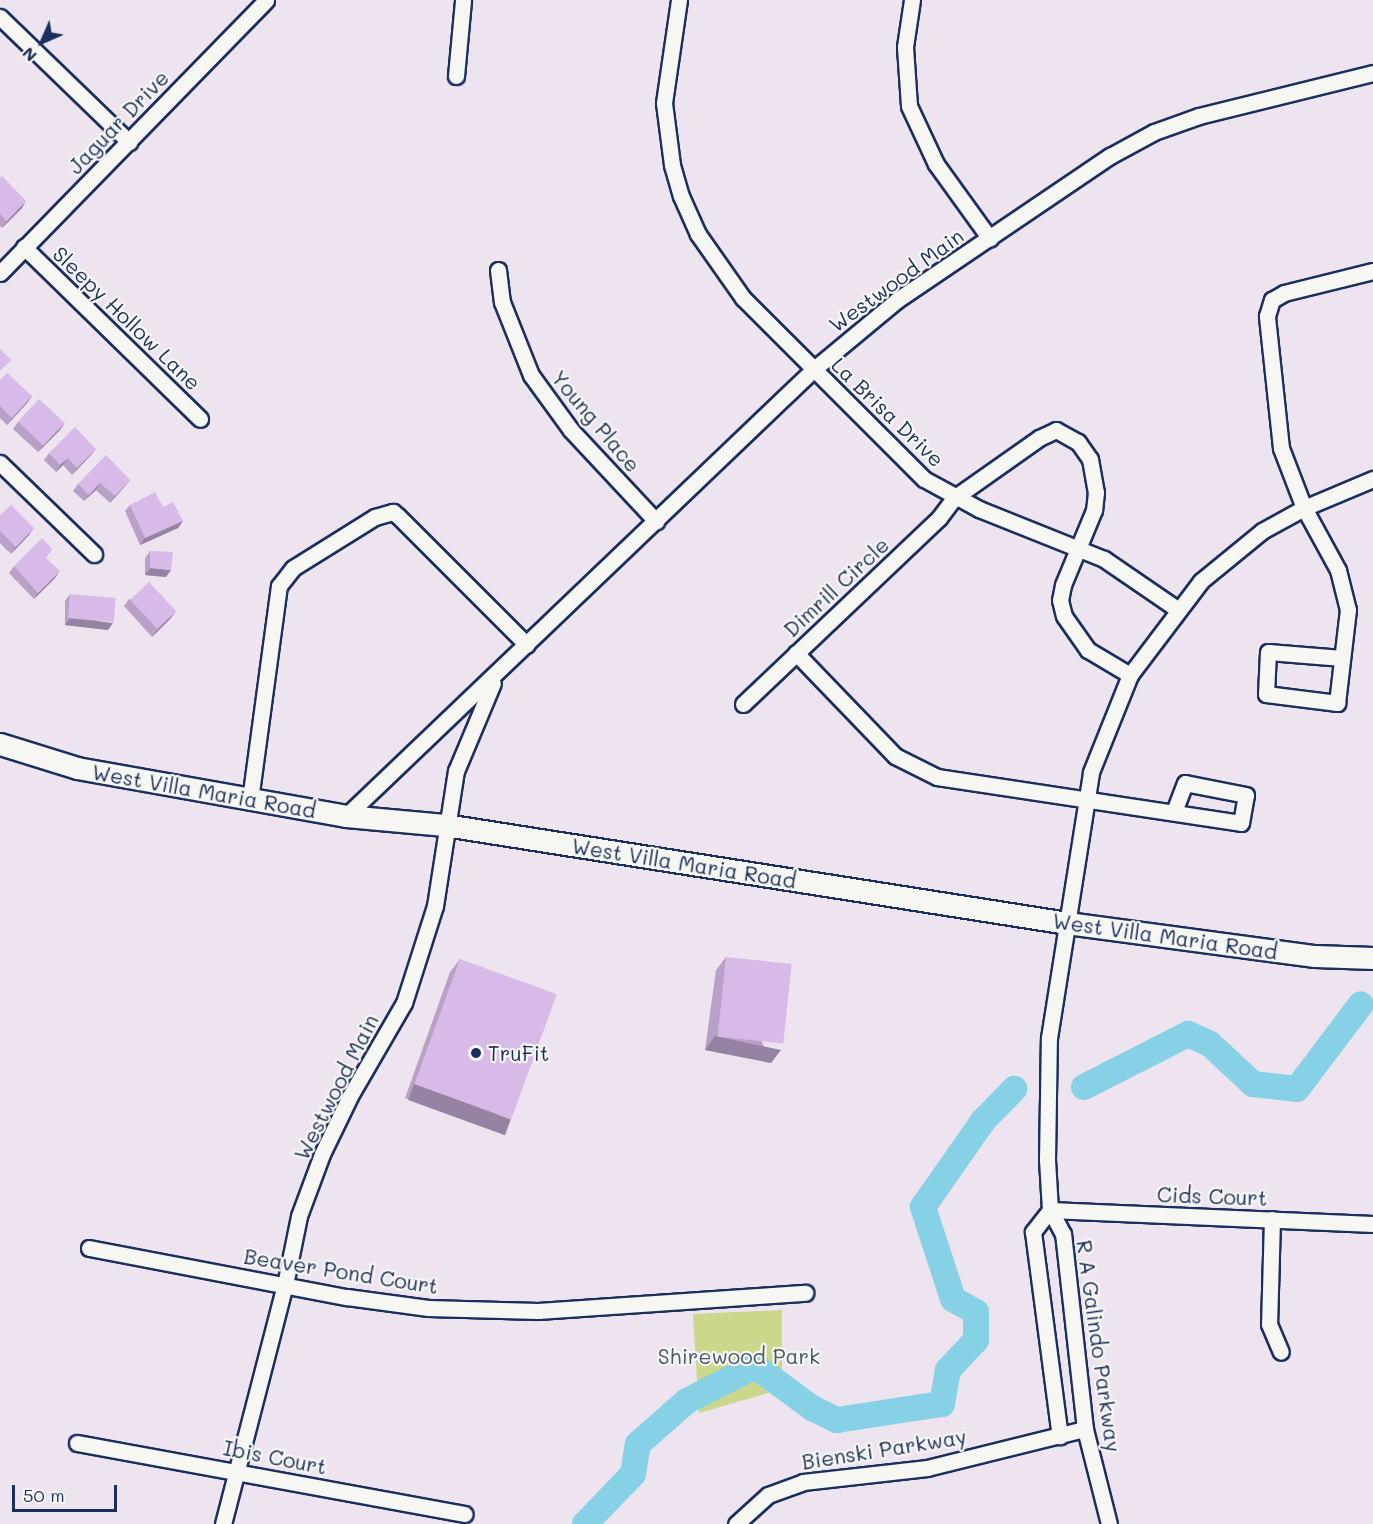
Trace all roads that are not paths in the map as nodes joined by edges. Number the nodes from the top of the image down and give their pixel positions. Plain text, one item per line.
1 (463, 0) edge
2 (679, 0) edge
3 (912, 0) edge
4 (264, 1) edge
5 (0, 17) edge
6 (1373, 73) edge
7 (456, 76) dead end
8 (129, 142) junction
9 (990, 239) junction
10 (24, 247) junction
11 (498, 270) dead end
12 (1373, 271) edge
13 (0, 273) edge
14 (814, 369) junction
15 (200, 419) dead end
16 (0, 463) edge
17 (1373, 479) edge
18 (954, 498) junction
19 (1304, 508) junction
20 (656, 521) junction
21 (1075, 548) junction
22 (94, 554) dead end
23 (1177, 609) junction
24 (527, 645) junction
25 (796, 653) junction
26 (1342, 658) junction
27 (497, 675) junction
28 (1130, 675) junction
29 (743, 704) dead end
30 (0, 744) edge
31 (250, 800) junction
32 (1086, 802) junction
33 (1174, 811) junction
34 (346, 816) junction
35 (445, 825) junction
36 (1067, 923) junction
37 (1373, 958) edge
38 (1050, 1210) junction
39 (1272, 1219) junction
40 (1373, 1224) edge
41 (89, 1248) dead end
42 (285, 1285) junction
43 (805, 1293) dead end
44 (1281, 1352) dead end
45 (1085, 1429) junction
46 (1060, 1436) junction
47 (77, 1443) dead end
48 (237, 1471) junction
49 (465, 1514) dead end
50 (223, 1524) edge
51 (736, 1524) edge
52 (1108, 1524) edge

1 - 7 street
2 - 14 street, La Brisa Drive
3 - 9 street
4 - 8 street, Jaguar Drive
5 - 8 street
6 - 9 street, Westwood Main
8 - 10 street, Jaguar Drive
9 - 14 street, Westwood Main
10 - 13 street, Jaguar Drive
10 - 15 street, Sleepy Hollow Lane
11 - 20 street, Young Place
12 - 19 street
14 - 18 street, La Brisa Drive
14 - 20 street, Westwood Main
16 - 22 street
17 - 19 street, R A Galindo Parkway
18 - 21 street, La Brisa Drive
18 - 21 street, Dimrill Circle
18 - 25 street, Dimrill Circle
19 - 23 street, R A Galindo Parkway
19 - 26 street
20 - 24 street, Westwood Main
21 - 23 street, La Brisa Drive
21 - 28 street, Dimrill Circle
23 - 28 street, R A Galindo Parkway
24 - 27 street, Westwood Main
24 - 31 street
25 - 29 street, Dimrill Circle
25 - 32 street
26 - 26 street
27 - 34 street, Westwood Main
27 - 35 street, Westwood Main
28 - 32 street, R A Galindo Parkway
30 - 31 main road, West Villa Maria Road
31 - 34 main road, West Villa Maria Road
32 - 33 street
32 - 36 street, R A Galindo Parkway
33 - 33 street
34 - 35 main road, West Villa Maria Road
35 - 36 main road, West Villa Maria Road
35 - 42 street, Westwood Main
36 - 37 main road, West Villa Maria Road
36 - 38 street, R A Galindo Parkway
38 - 39 street, Cids Court
38 - 45 street, R A Galindo Parkway
38 - 46 street
39 - 40 street, Cids Court
39 - 44 street
41 - 42 street, Beaver Pond Court
42 - 43 street, Beaver Pond Court
42 - 48 street, Westwood Main
45 - 46 street, Bienski Parkway
45 - 52 street, R A Galindo Parkway
46 - 51 street, Bienski Parkway
47 - 48 street, Ibis Court
48 - 49 street, Ibis Court
48 - 50 street, Westwood Main

